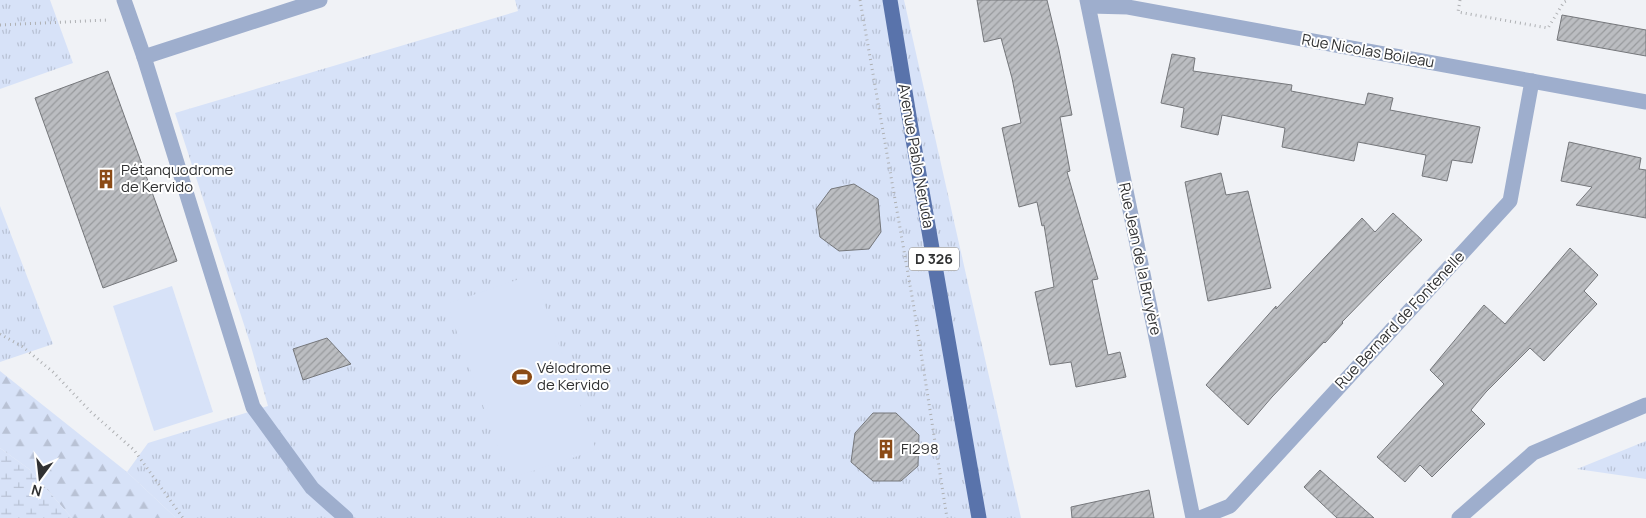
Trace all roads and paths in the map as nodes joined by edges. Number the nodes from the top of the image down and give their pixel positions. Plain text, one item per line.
1 (124, 0) edge
2 (320, 0) edge
3 (860, 0) edge
4 (890, 0) edge
5 (1460, 0) edge
6 (1568, 0) edge
7 (1088, 3) edge
8 (131, 19) junction
9 (0, 26) edge
10 (144, 57) junction
11 (1532, 81) junction
12 (1646, 102) edge
13 (0, 334) edge
14 (1646, 405) edge
15 (182, 518) edge
16 (346, 518) edge
17 (947, 518) edge
18 (980, 518) edge
19 (1193, 518) edge
20 (1200, 518) edge
21 (1460, 518) edge

1 - 8 street
2 - 10 street
3 - 17 path
4 - 18 main road, Avenue Pablo Neruda / D 326
5 - 6 path
7 - 11 street, Rue Nicolas Boileau
7 - 19 street, Rue Jean de la Bruyère
8 - 9 path
8 - 10 street
10 - 16 street
11 - 12 street, Rue Nicolas Boileau
11 - 20 street, Rue Bernard de Fontenelle
13 - 15 path
14 - 21 street

